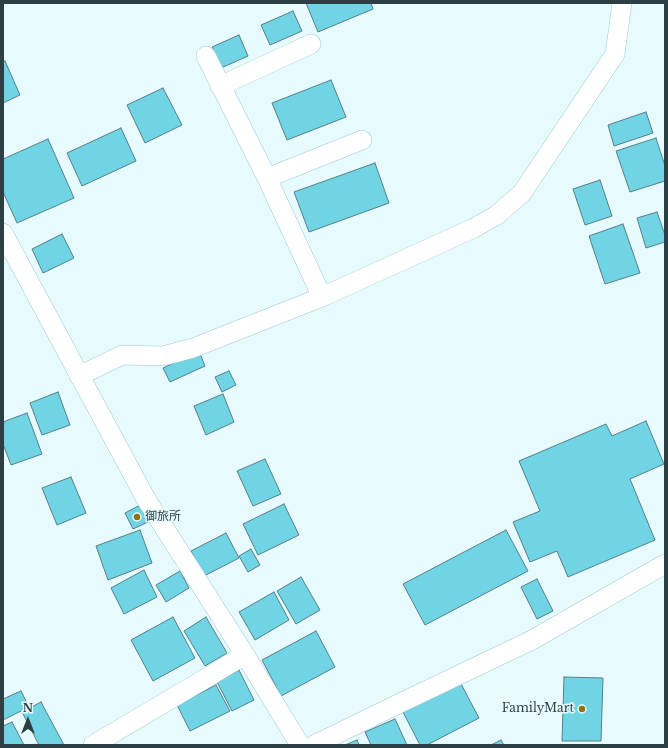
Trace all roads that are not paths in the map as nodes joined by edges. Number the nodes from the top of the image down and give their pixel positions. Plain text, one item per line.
1 (622, 3) edge
2 (311, 44) dead end
3 (206, 56) dead end
4 (220, 86) junction
5 (362, 140) dead end
6 (267, 178) junction
7 (3, 233) edge
8 (322, 297) junction
9 (79, 376) junction
10 (665, 564) edge
11 (245, 655) junction
12 (93, 745) edge
13 (300, 745) edge
14 (314, 745) edge

1 - 8 street
2 - 4 street
3 - 4 street
4 - 6 street
5 - 6 street
6 - 8 street
7 - 9 street
8 - 9 street
9 - 11 street
10 - 14 street
11 - 12 street
11 - 13 street

